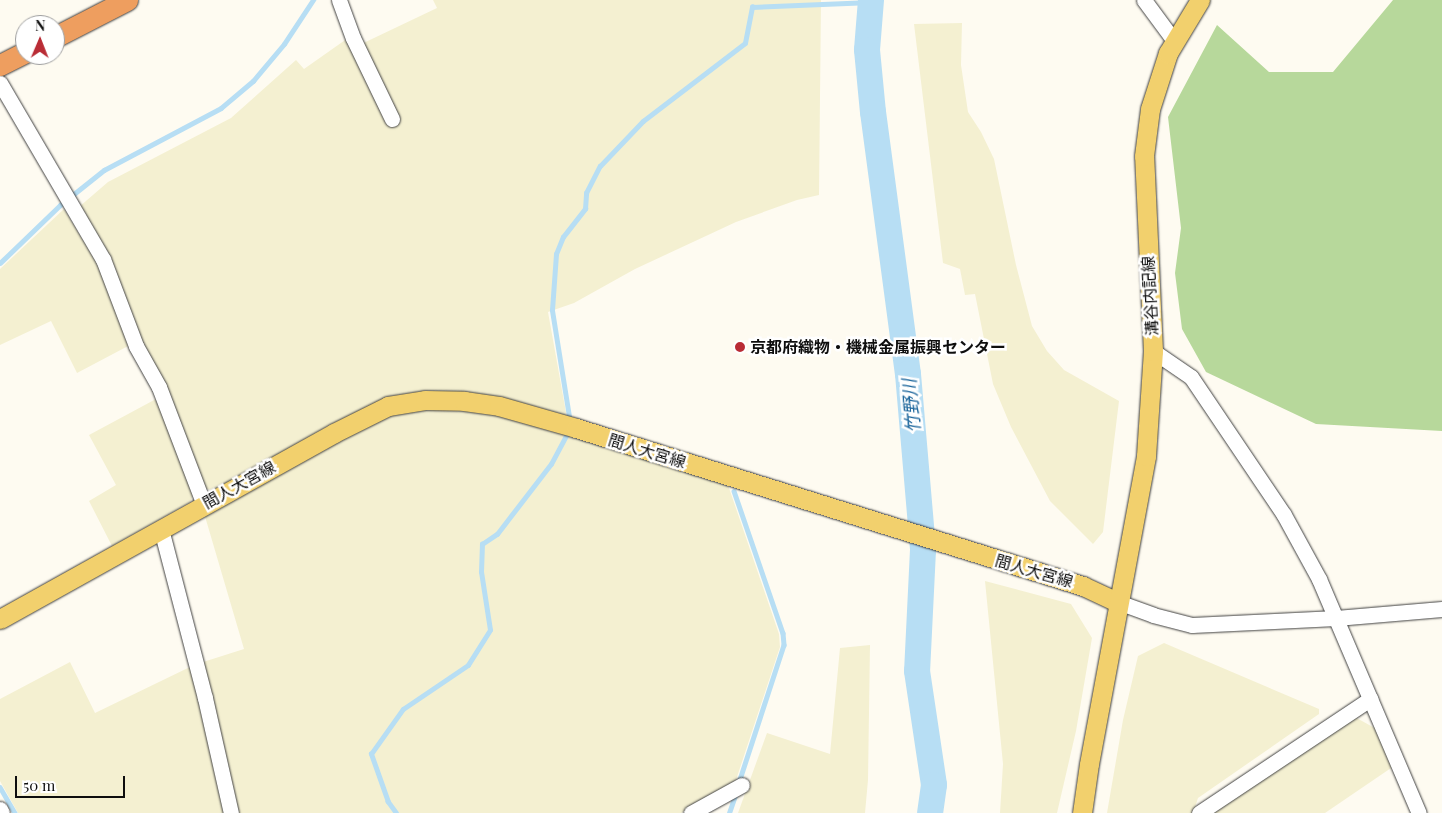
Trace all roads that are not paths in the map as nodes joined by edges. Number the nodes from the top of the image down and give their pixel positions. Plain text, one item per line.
1 (127, 0) edge
2 (338, 0) edge
3 (1144, 0) edge
4 (1200, 0) edge
5 (65, 32) edge
6 (1175, 42) junction
7 (15, 57) edge
8 (0, 65) edge
9 (0, 83) edge
10 (392, 119) dead end
11 (1153, 351) junction
12 (204, 505) junction
13 (161, 529) junction
14 (1118, 602) junction
15 (1442, 609) edge
16 (1336, 618) junction
17 (0, 619) edge
18 (1370, 699) junction
19 (742, 785) dead end
20 (0, 809) edge
21 (2, 813) edge
22 (231, 813) edge
23 (691, 813) edge
24 (1082, 813) edge
25 (1199, 813) edge
26 (1418, 813) edge

1 - 5 highway
2 - 10 street
3 - 6 street
4 - 6 main road, 溝谷内記線
6 - 11 main road, 溝谷内記線
7 - 8 highway
9 - 12 street
11 - 14 main road, 溝谷内記線
11 - 16 street
12 - 13 main road, 間人大宮線
12 - 14 main road, 間人大宮線
13 - 17 main road, 間人大宮線
13 - 22 street
14 - 16 street
14 - 24 main road
15 - 16 street
16 - 18 street
18 - 25 street
18 - 26 street
19 - 23 street
20 - 21 street

